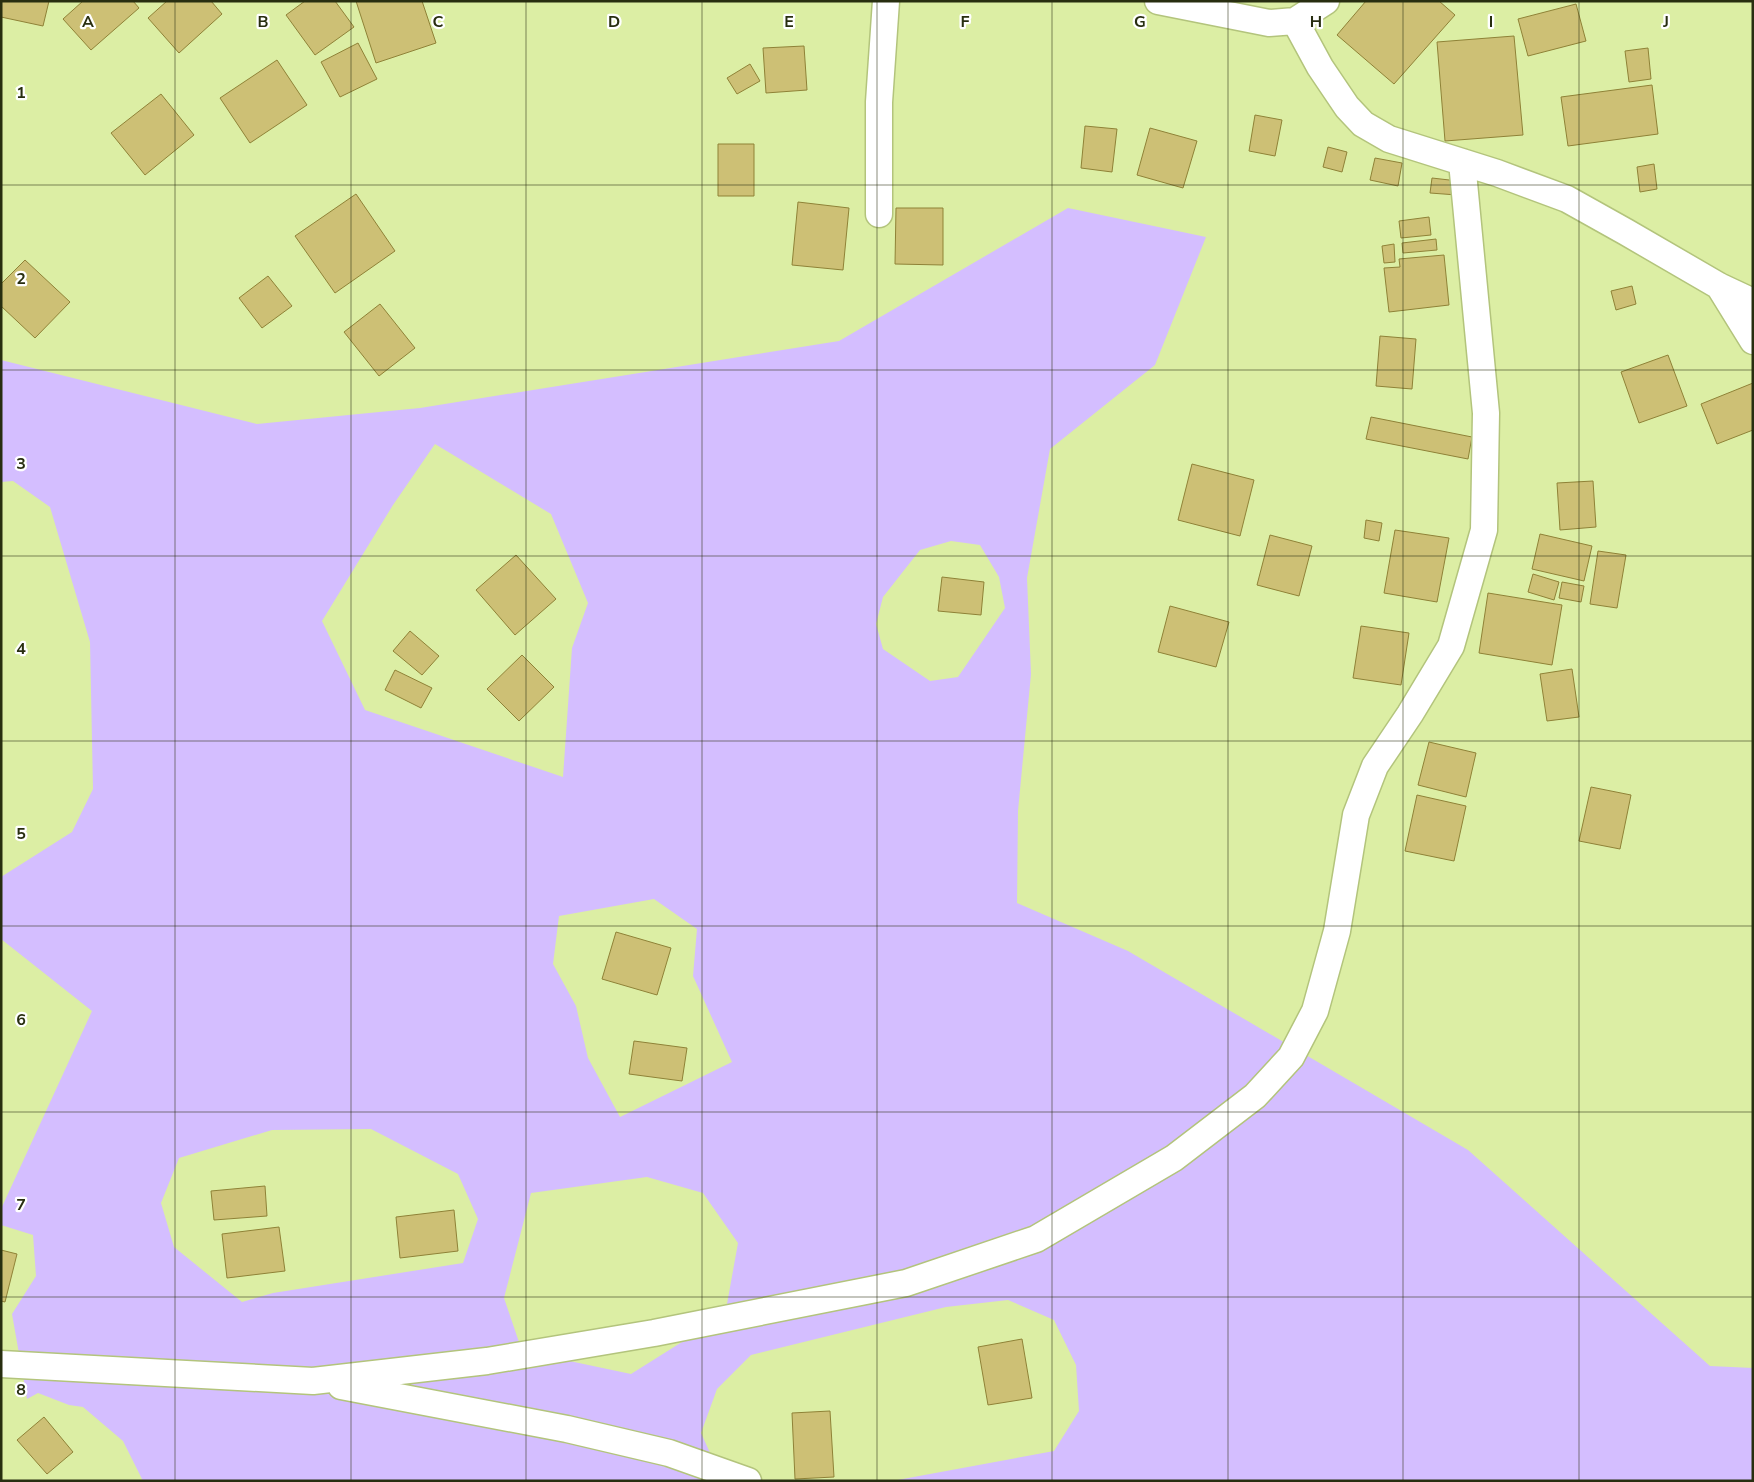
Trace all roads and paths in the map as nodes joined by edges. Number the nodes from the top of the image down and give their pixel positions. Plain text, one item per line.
1 (886, 1) edge
2 (1158, 1) edge
3 (1326, 1) edge
4 (1295, 21) junction
5 (1462, 162) junction
6 (879, 214) dead end
7 (1719, 286) junction
8 (1753, 302) edge
9 (1753, 341) edge
10 (1, 1364) edge
11 (314, 1381) junction
12 (748, 1481) edge

1 - 6 street
2 - 4 street
3 - 4 street
4 - 5 street
5 - 7 street
5 - 11 street
7 - 8 street
7 - 9 street
10 - 11 street
11 - 12 street

